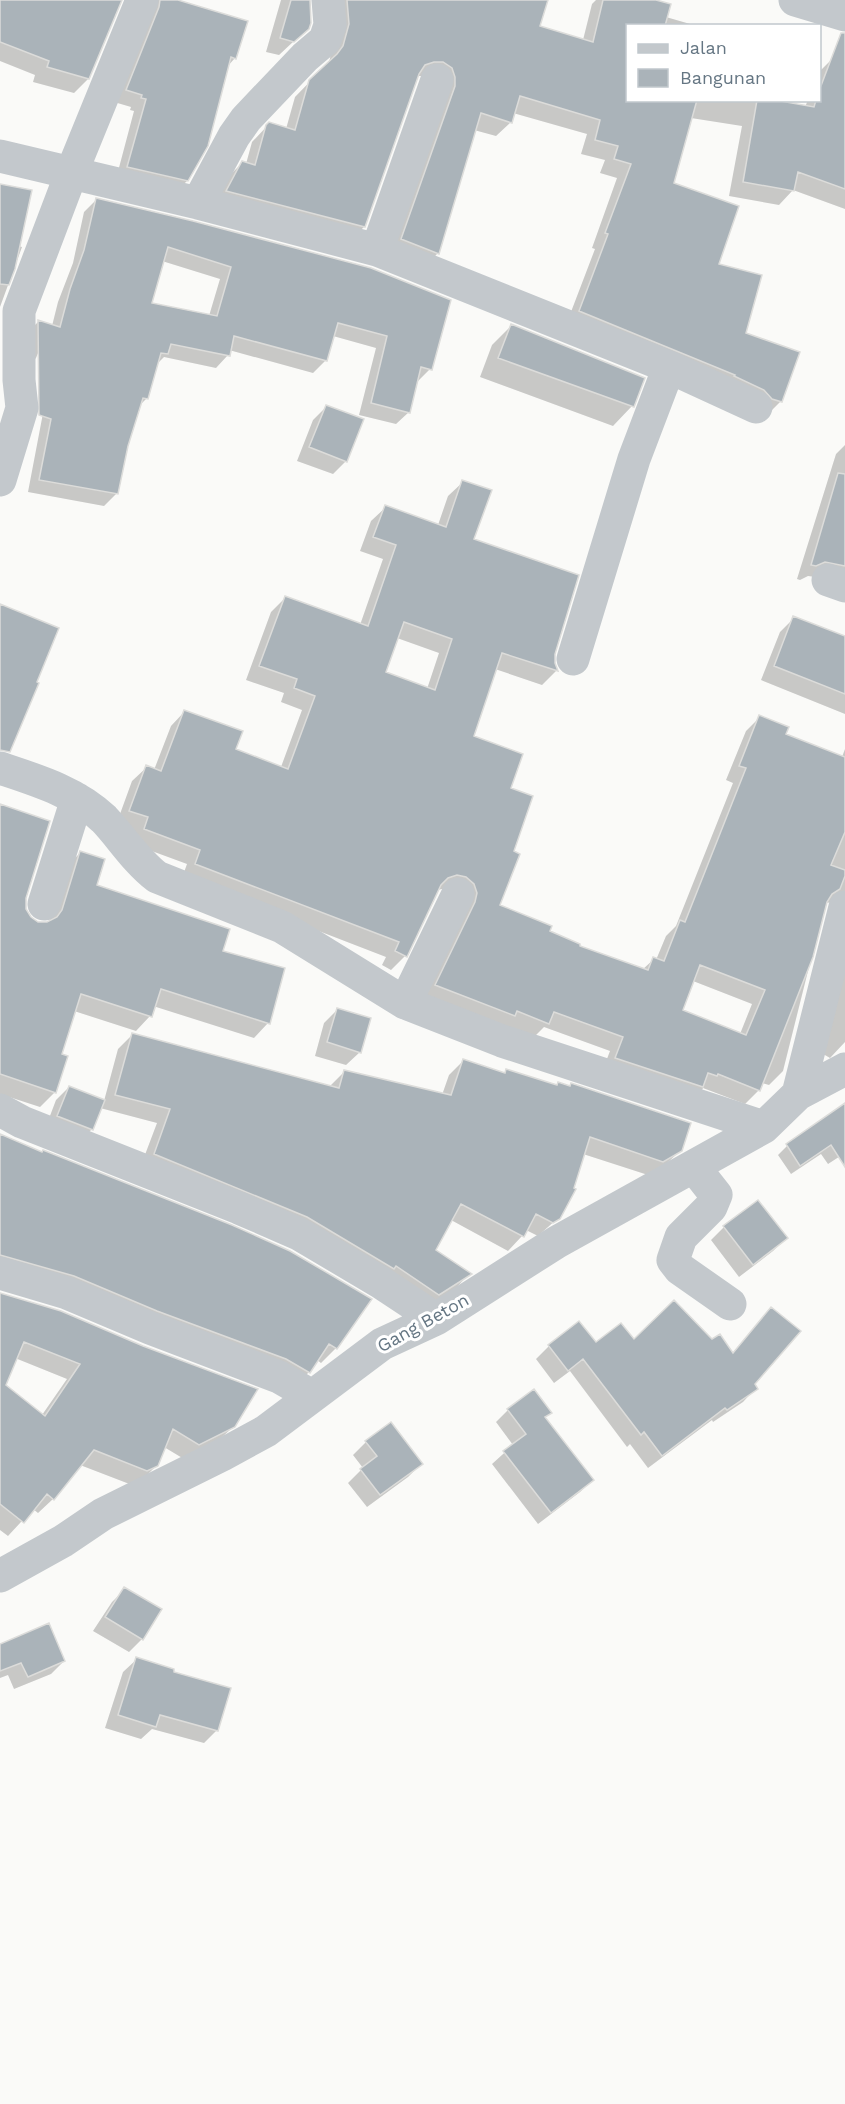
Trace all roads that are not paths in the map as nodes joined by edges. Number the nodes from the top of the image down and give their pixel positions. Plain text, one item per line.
1 (142, 0) edge
2 (328, 0) edge
3 (795, 0) edge
4 (845, 15) edge
5 (437, 80) dead end
6 (0, 156) edge
7 (71, 174) junction
8 (198, 203) junction
9 (377, 250) junction
10 (669, 367) junction
11 (756, 406) dead end
12 (0, 480) edge
13 (573, 659) dead end
14 (0, 768) edge
15 (77, 799) junction
16 (458, 894) dead end
17 (44, 904) dead end
18 (845, 907) edge
19 (405, 1003) junction
20 (845, 1069) edge
21 (798, 1094) junction
22 (0, 1110) edge
23 (764, 1127) junction
24 (704, 1180) junction
25 (0, 1274) edge
26 (730, 1304) dead end
27 (436, 1319) junction
28 (312, 1396) junction
29 (0, 1576) edge

1 - 7 street
2 - 8 street
3 - 4 street
5 - 9 street
6 - 7 street
7 - 8 street
7 - 12 street
8 - 9 street
9 - 10 street
10 - 11 street
10 - 13 street
14 - 15 street
15 - 17 street
15 - 19 street
16 - 19 street
18 - 21 street
19 - 23 street
20 - 21 street, Gang Beton
21 - 23 street, Gang Beton
22 - 27 street
23 - 24 street, Gang Beton
24 - 26 street
24 - 27 street, Gang Beton
25 - 28 street
27 - 28 street, Gang Beton
28 - 29 street, Gang Beton

